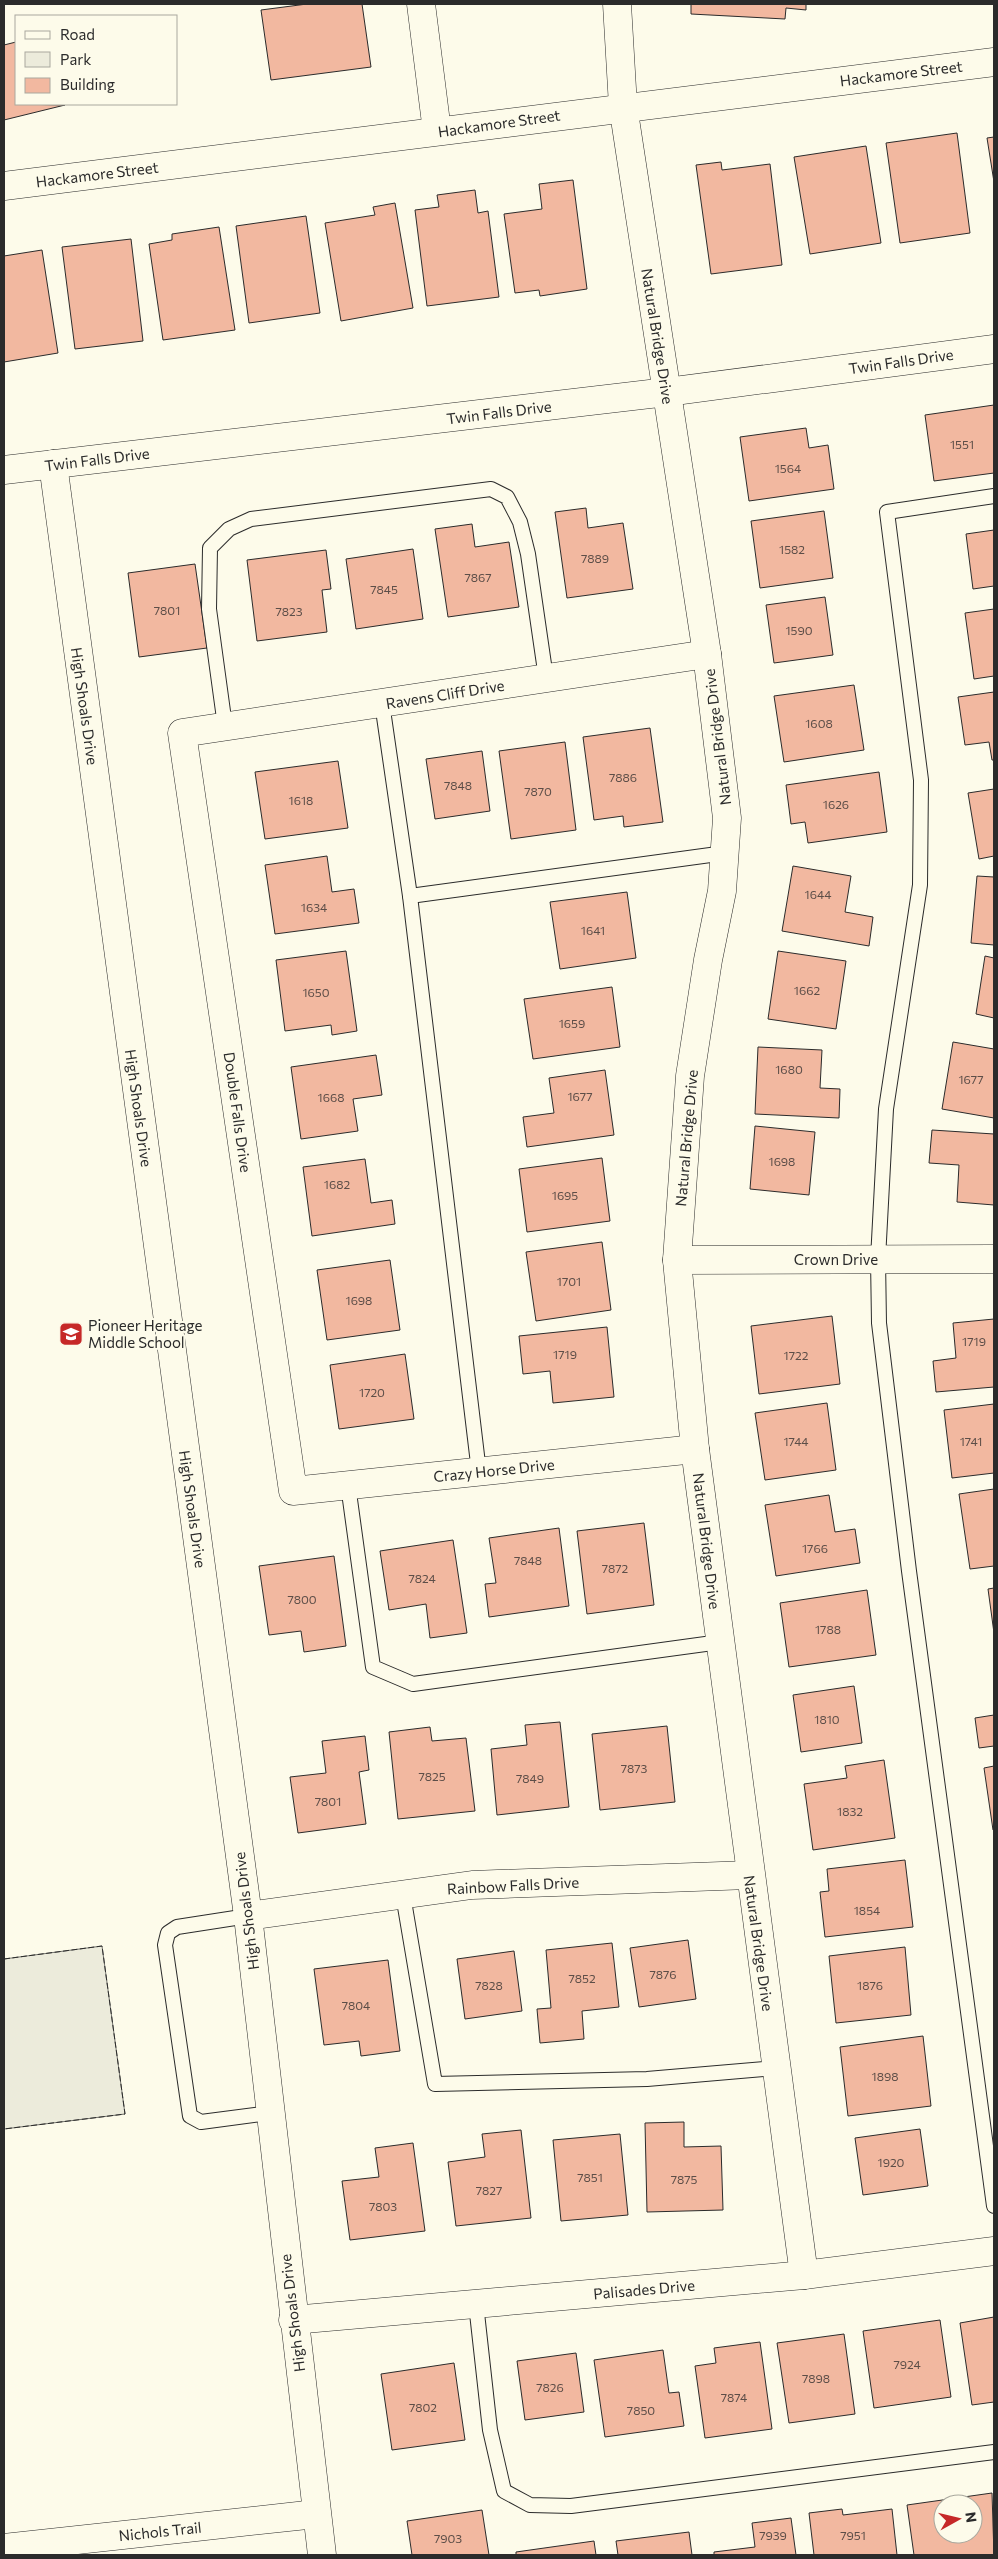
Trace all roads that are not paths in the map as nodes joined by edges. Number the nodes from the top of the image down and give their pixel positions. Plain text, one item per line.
1 (421, 4) edge
2 (617, 4) edge
3 (994, 62) edge
4 (623, 106) junction
5 (437, 131) junction
6 (4, 186) edge
7 (994, 349) edge
8 (667, 392) junction
9 (52, 464) junction
10 (4, 470) edge
11 (994, 496) edge
12 (707, 654) junction
13 (546, 678) junction
14 (382, 703) junction
15 (225, 726) junction
16 (182, 733) joint
17 (724, 852) junction
18 (410, 896) junction
19 (878, 1259) junction
20 (994, 1259) edge
21 (677, 1260) junction
22 (695, 1449) junction
23 (480, 1472) junction
24 (348, 1485) junction
25 (294, 1491) joint
26 (720, 1642) junction
27 (749, 1875) junction
28 (403, 1895) junction
29 (248, 1916) junction
30 (776, 2068) junction
31 (269, 2113) junction
32 (994, 2206) edge
33 (994, 2251) edge
34 (804, 2275) junction
35 (476, 2304) junction
36 (293, 2320) junction
37 (994, 2452) edge
38 (316, 2514) junction
39 (4, 2548) edge
40 (37, 2550) edge
41 (322, 2555) edge

1 - 5 street
2 - 4 street, Natural Bridge Drive
3 - 4 street, Hackamore Street
4 - 5 street, Hackamore Street
4 - 8 street, Natural Bridge Drive
5 - 6 street, Hackamore Street
7 - 8 street, Twin Falls Drive
8 - 9 street, Twin Falls Drive
8 - 12 street, Natural Bridge Drive
9 - 10 street, Twin Falls Drive
9 - 29 street, High Shoals Drive
11 - 19 lane
12 - 13 street, Ravens Cliff Drive
12 - 17 street, Natural Bridge Drive
13 - 14 street, Ravens Cliff Drive
13 - 15 lane
14 - 15 street, Ravens Cliff Drive
14 - 18 lane
15 - 16 street, Ravens Cliff Drive
16 - 25 street, Double Falls Drive
17 - 18 lane
17 - 21 street, Natural Bridge Drive
18 - 23 lane
19 - 20 street, Crown Drive
19 - 21 street, Crown Drive
19 - 32 lane
21 - 22 street, Natural Bridge Drive
22 - 23 street, Crazy Horse Drive
22 - 26 street, Natural Bridge Drive
23 - 24 street, Crazy Horse Drive
24 - 25 street, Crazy Horse Drive
24 - 26 lane
26 - 27 street, Natural Bridge Drive
27 - 28 street, Rainbow Falls Drive
27 - 30 street, Natural Bridge Drive
28 - 29 street, Rainbow Falls Drive
28 - 30 lane
29 - 31 street, High Shoals Drive
29 - 31 lane
30 - 34 street, Natural Bridge Drive
31 - 36 street, High Shoals Drive
33 - 34 street, Palisades Drive
34 - 35 street, Palisades Drive
35 - 36 street, Palisades Drive
35 - 37 lane
36 - 38 street, High Shoals Drive
38 - 40 street, Nichols Trail
38 - 41 street, High Shoals Drive
39 - 40 street, Nichols Trail

